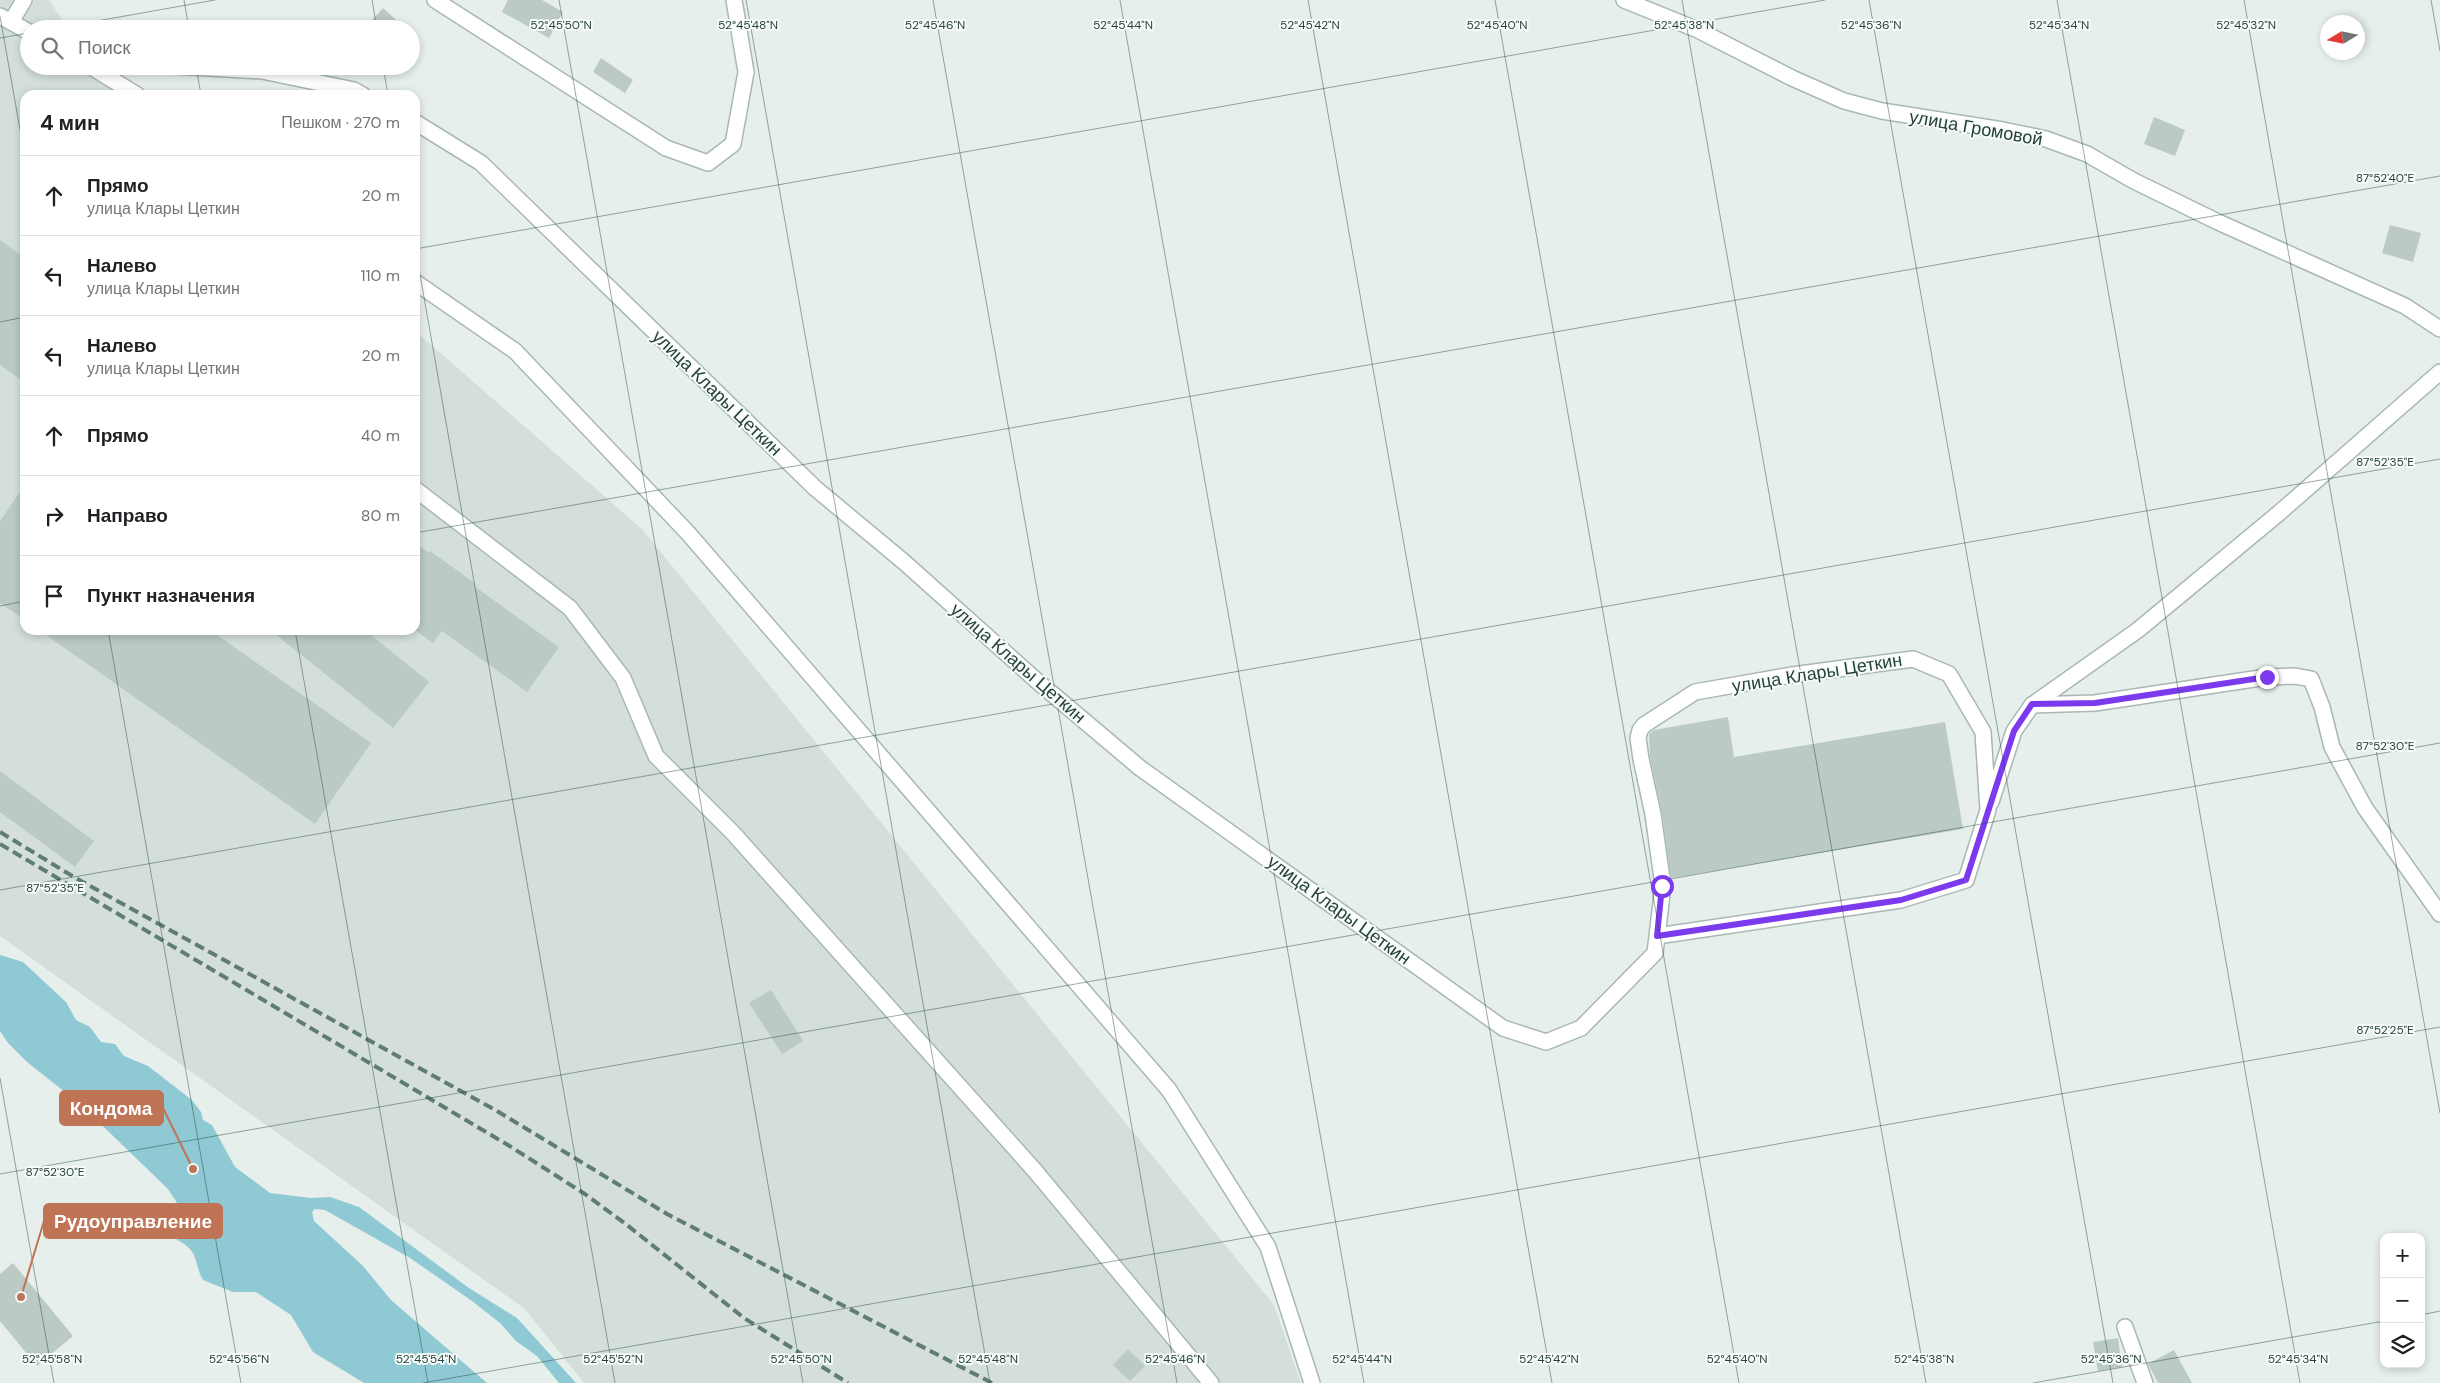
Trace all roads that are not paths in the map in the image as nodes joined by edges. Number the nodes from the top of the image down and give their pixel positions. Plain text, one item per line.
1 (24, 0) edge
2 (435, 0) edge
3 (734, 0) edge
4 (1624, 0) edge
5 (6, 19) edge
6 (20, 27) edge
7 (105, 75) edge
8 (277, 75) edge
9 (129, 90) edge
10 (354, 90) edge
11 (420, 125) edge
12 (420, 285) edge
13 (2440, 329) edge
14 (2440, 372) edge
15 (420, 492) edge
16 (2032, 704) junction
17 (1988, 810) junction
18 (2440, 914) edge
19 (1657, 936) junction
20 (2125, 1326) dead end
21 (1210, 1383) edge
22 (1312, 1383) edge
23 (2145, 1383) edge

1 - 5 street
2 - 3 street
4 - 13 street, улица Громовой
5 - 6 street
7 - 9 street
8 - 10 street
11 - 19 street, улица Клары Цеткин
12 - 22 street
14 - 16 street
15 - 21 street
16 - 17 street
16 - 18 street
17 - 19 street, улица Клары Цеткин
17 - 19 street, улица Клары Цеткин
20 - 23 street

